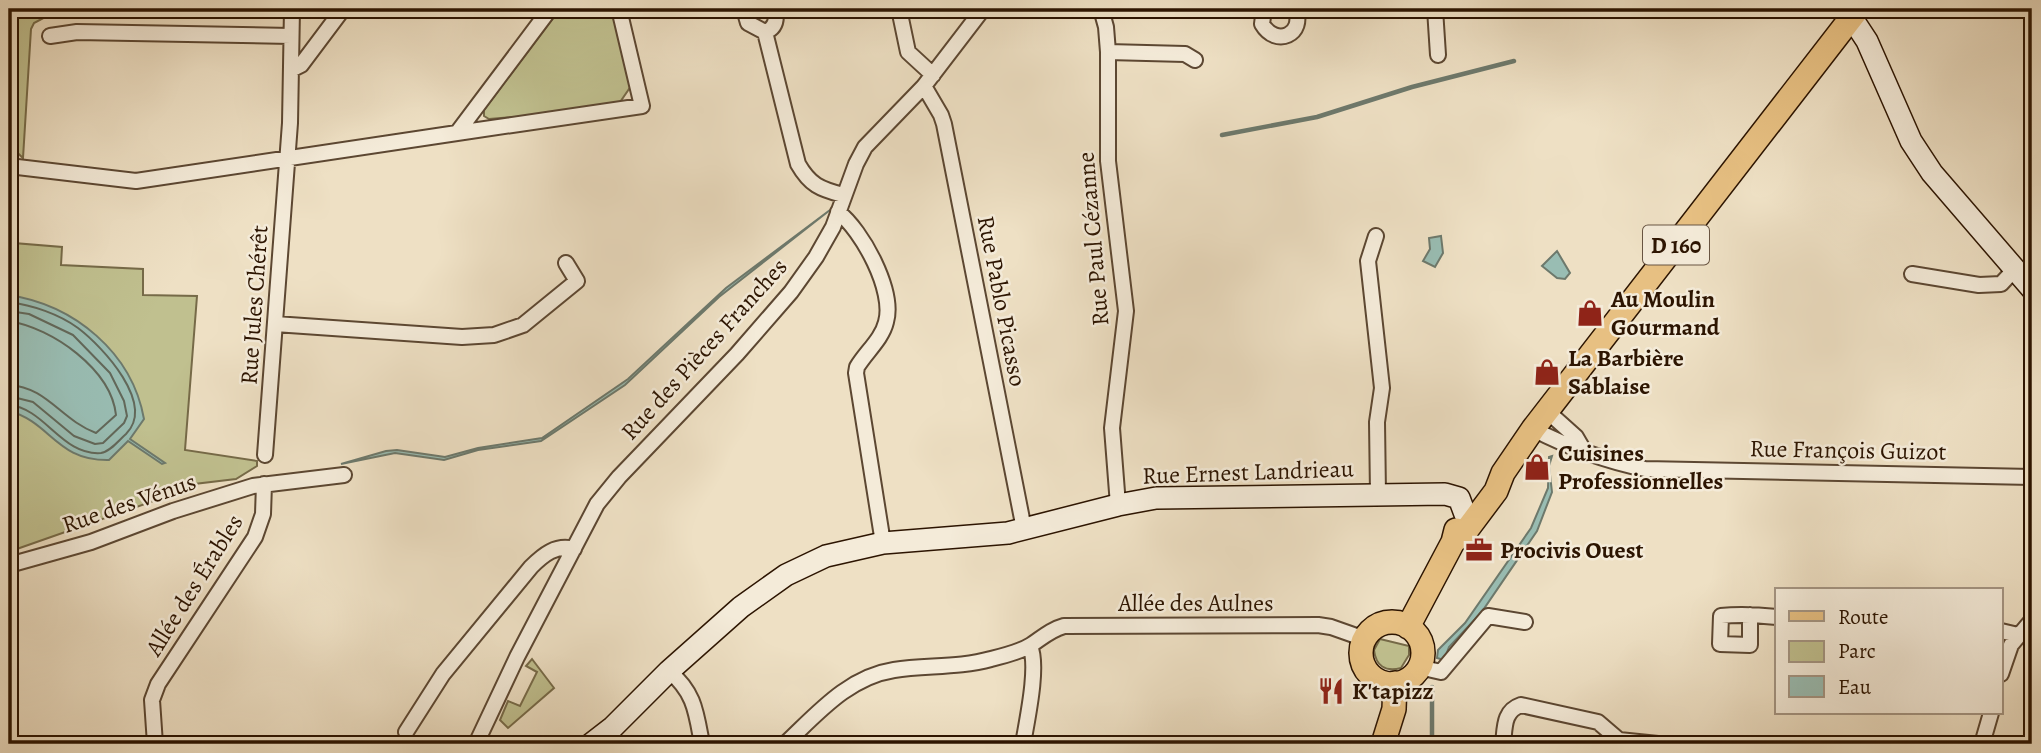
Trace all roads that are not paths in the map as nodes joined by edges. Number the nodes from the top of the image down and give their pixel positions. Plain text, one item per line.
1 (292, 9) edge
2 (344, 9) edge
3 (550, 9) edge
4 (619, 9) edge
5 (744, 9) edge
6 (775, 9) edge
7 (900, 9) edge
8 (984, 9) edge
9 (1101, 9) edge
10 (1264, 9) edge
11 (1295, 9) edge
12 (1435, 9) edge
13 (1852, 12) edge
14 (765, 32) junction
15 (50, 36) dead end
16 (291, 36) junction
17 (1108, 52) junction
18 (1438, 55) dead end
19 (1195, 60) dead end
20 (291, 69) junction
21 (929, 81) junction
22 (457, 133) junction
23 (287, 159) junction
24 (9, 166) edge
25 (844, 195) junction
26 (838, 212) junction
27 (1376, 236) dead end
28 (566, 263) dead end
29 (2015, 269) junction
30 (1912, 274) dead end
31 (2032, 289) edge
32 (275, 324) junction
33 (1547, 411) junction
34 (1533, 429) junction
35 (1583, 449) junction
36 (265, 455) dead end
37 (1503, 473) junction
38 (344, 475) dead end
39 (2032, 477) edge
40 (264, 484) junction
41 (1378, 494) junction
42 (1118, 505) junction
43 (1465, 514) junction
44 (1024, 529) junction
45 (883, 542) junction
46 (1452, 542) junction
47 (574, 549) junction
48 (9, 565) edge
49 (1750, 615) dead end
50 (1775, 617) edge
51 (2032, 620) edge
52 (1525, 622) dead end
53 (1408, 627) junction
54 (2002, 631) edge
55 (2018, 635) junction
56 (1365, 639) junction
57 (1030, 646) junction
58 (1419, 667) junction
59 (2002, 670) edge
60 (669, 671) junction
61 (1395, 684) junction
62 (1991, 714) edge
63 (406, 732) dead end
64 (155, 744) edge
65 (476, 744) edge
66 (591, 744) edge
67 (702, 744) edge
68 (785, 744) edge
69 (1023, 744) edge
70 (1383, 744) edge
71 (1503, 744) edge
72 (1658, 744) edge
73 (1982, 744) edge

1 - 16 street, Rue Jules Chérêt
2 - 20 street
3 - 22 street
4 - 22 street
5 - 14 street
6 - 14 street
7 - 21 street, Rue Pablo Picasso
8 - 21 street, Rue des Pièces Franches
9 - 17 street, Rue Paul Cézanne
10 - 11 street
12 - 18 street
13 - 29 street
13 - 33 main road, D 160
14 - 25 street
15 - 16 street
16 - 20 street, Rue Jules Chérêt
17 - 19 street
17 - 42 street, Rue Paul Cézanne
20 - 23 street, Rue Jules Chérêt
21 - 25 street, Rue des Pièces Franches
21 - 44 street, Rue Pablo Picasso
22 - 23 street
23 - 24 street
23 - 32 street, Rue Jules Chérêt
25 - 26 street, Rue des Pièces Franches
26 - 45 street
26 - 47 street, Rue des Pièces Franches
27 - 41 street
28 - 32 street
29 - 30 street
29 - 31 street
32 - 36 street, Rue Jules Chérêt
33 - 34 main road, D 160
33 - 35 street, Rue François Guizot
34 - 35 street, Rue François Guizot
34 - 37 main road, D 160
35 - 39 street, Rue François Guizot
37 - 43 main road, D 160
37 - 46 main road
38 - 40 street
40 - 48 street, Rue des Vénus
40 - 64 street, Allée des Érables
41 - 42 street, Rue Ernest Landrieau
41 - 43 street, Rue Ernest Landrieau
42 - 44 street, Rue Ernest Landrieau
43 - 46 main road, D 160
44 - 45 street, Rue Ernest Landrieau
45 - 60 street, Rue Ernest Landrieau
46 - 53 main road, D 160
47 - 63 street
47 - 65 street, Rue des Pièces Franches
49 - 50 street
51 - 55 street
52 - 58 street
53 - 56 main road
53 - 58 main road
54 - 55 street
55 - 59 street
56 - 57 street, Allée des Aulnes
56 - 61 main road
57 - 68 street, Allée des Aulnes
57 - 69 street
58 - 61 main road
60 - 66 street, Rue Ernest Landrieau
60 - 67 street
61 - 70 main road
62 - 73 street
71 - 72 street

